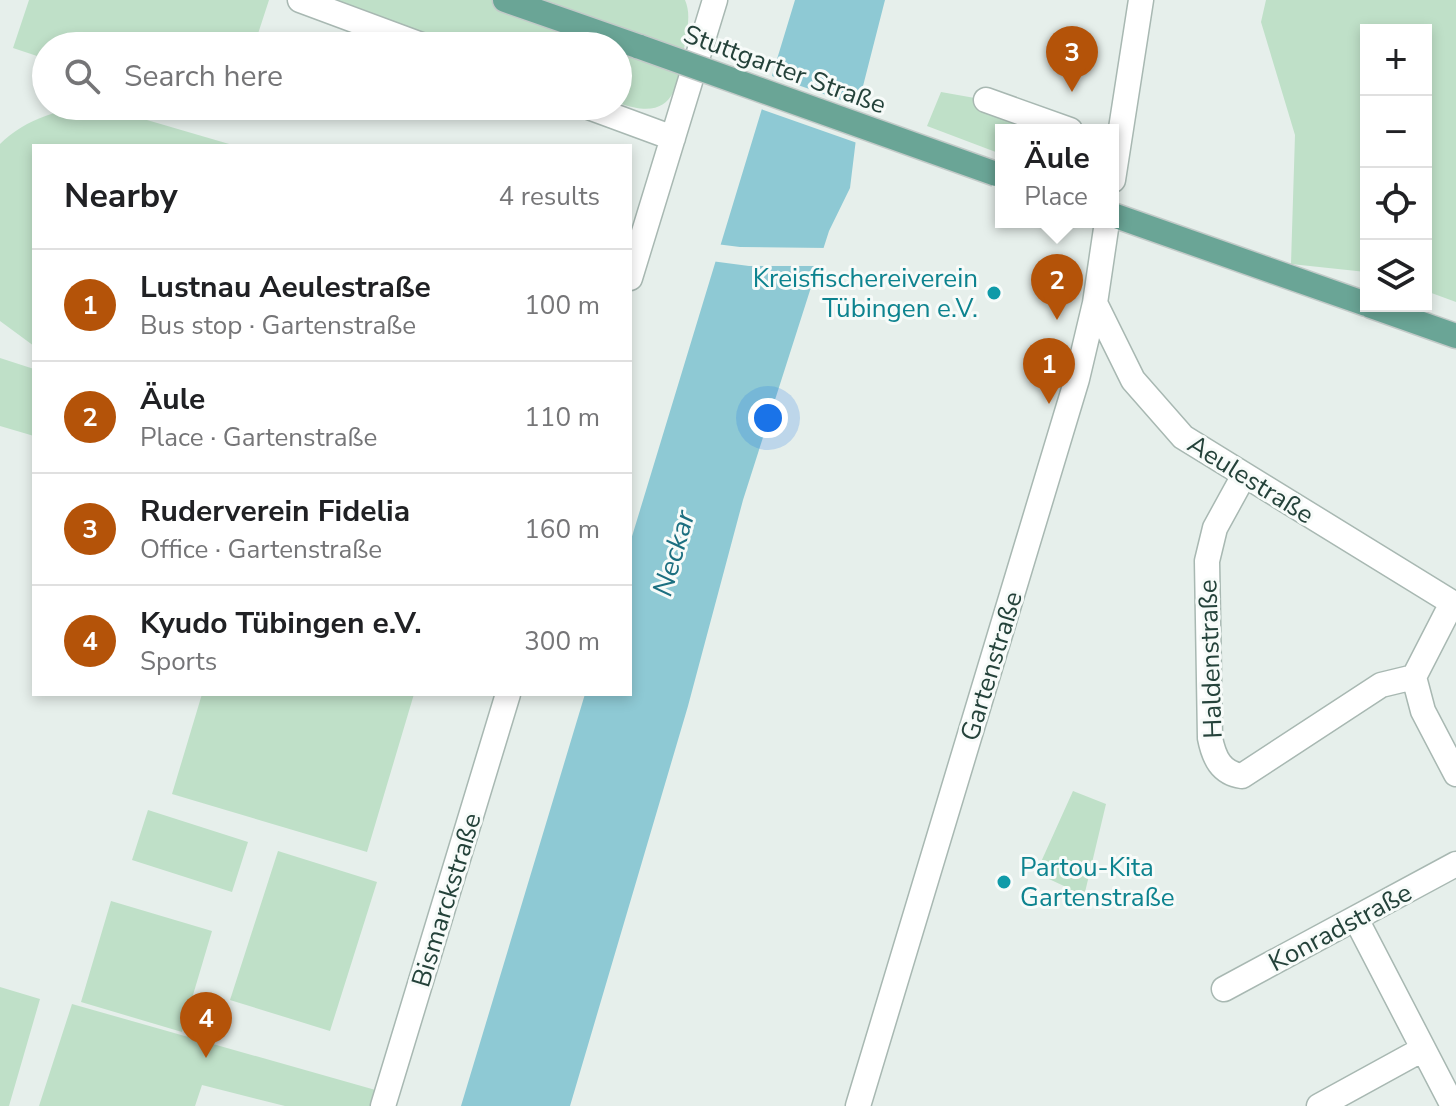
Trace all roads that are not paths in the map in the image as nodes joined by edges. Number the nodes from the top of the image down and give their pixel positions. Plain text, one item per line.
1 (300, 0) edge
2 (505, 0) edge
3 (715, 0) edge
4 (1141, 0) edge
5 (359, 32) edge
6 (597, 32) edge
7 (632, 44) edge
8 (986, 100) dead end
9 (624, 120) edge
10 (1053, 124) edge
11 (1119, 126) edge
12 (673, 138) junction
13 (995, 173) edge
14 (1119, 217) edge
15 (1106, 228) edge
16 (632, 271) edge
17 (1360, 302) edge
18 (1095, 303) junction
19 (1388, 312) edge
20 (1456, 336) edge
21 (1243, 477) junction
22 (1454, 604) edge
23 (1414, 677) junction
24 (507, 696) edge
25 (1456, 774) edge
26 (1456, 864) edge
27 (1356, 919) junction
28 (1224, 989) dead end
29 (1423, 1049) junction
30 (383, 1106) edge
31 (858, 1106) edge
32 (1319, 1106) edge
33 (1453, 1106) edge

1 - 5 street
2 - 6 main road, Stuttgarter Straße, bridge
3 - 12 street
4 - 11 street
7 - 13 main road, Stuttgarter Straße, bridge
8 - 10 street
9 - 12 street
12 - 16 street
14 - 17 main road
15 - 18 street, Gartenstraße
18 - 21 street, Aeulestraße
18 - 31 street, Gartenstraße
19 - 20 main road
21 - 22 street, Aeulestraße
21 - 23 street, Haldenstraße
22 - 23 street
23 - 25 street
24 - 30 street, Bismarckstraße
26 - 27 street, Konradstraße
27 - 28 street, Konradstraße
27 - 29 street
29 - 32 street
29 - 33 street

